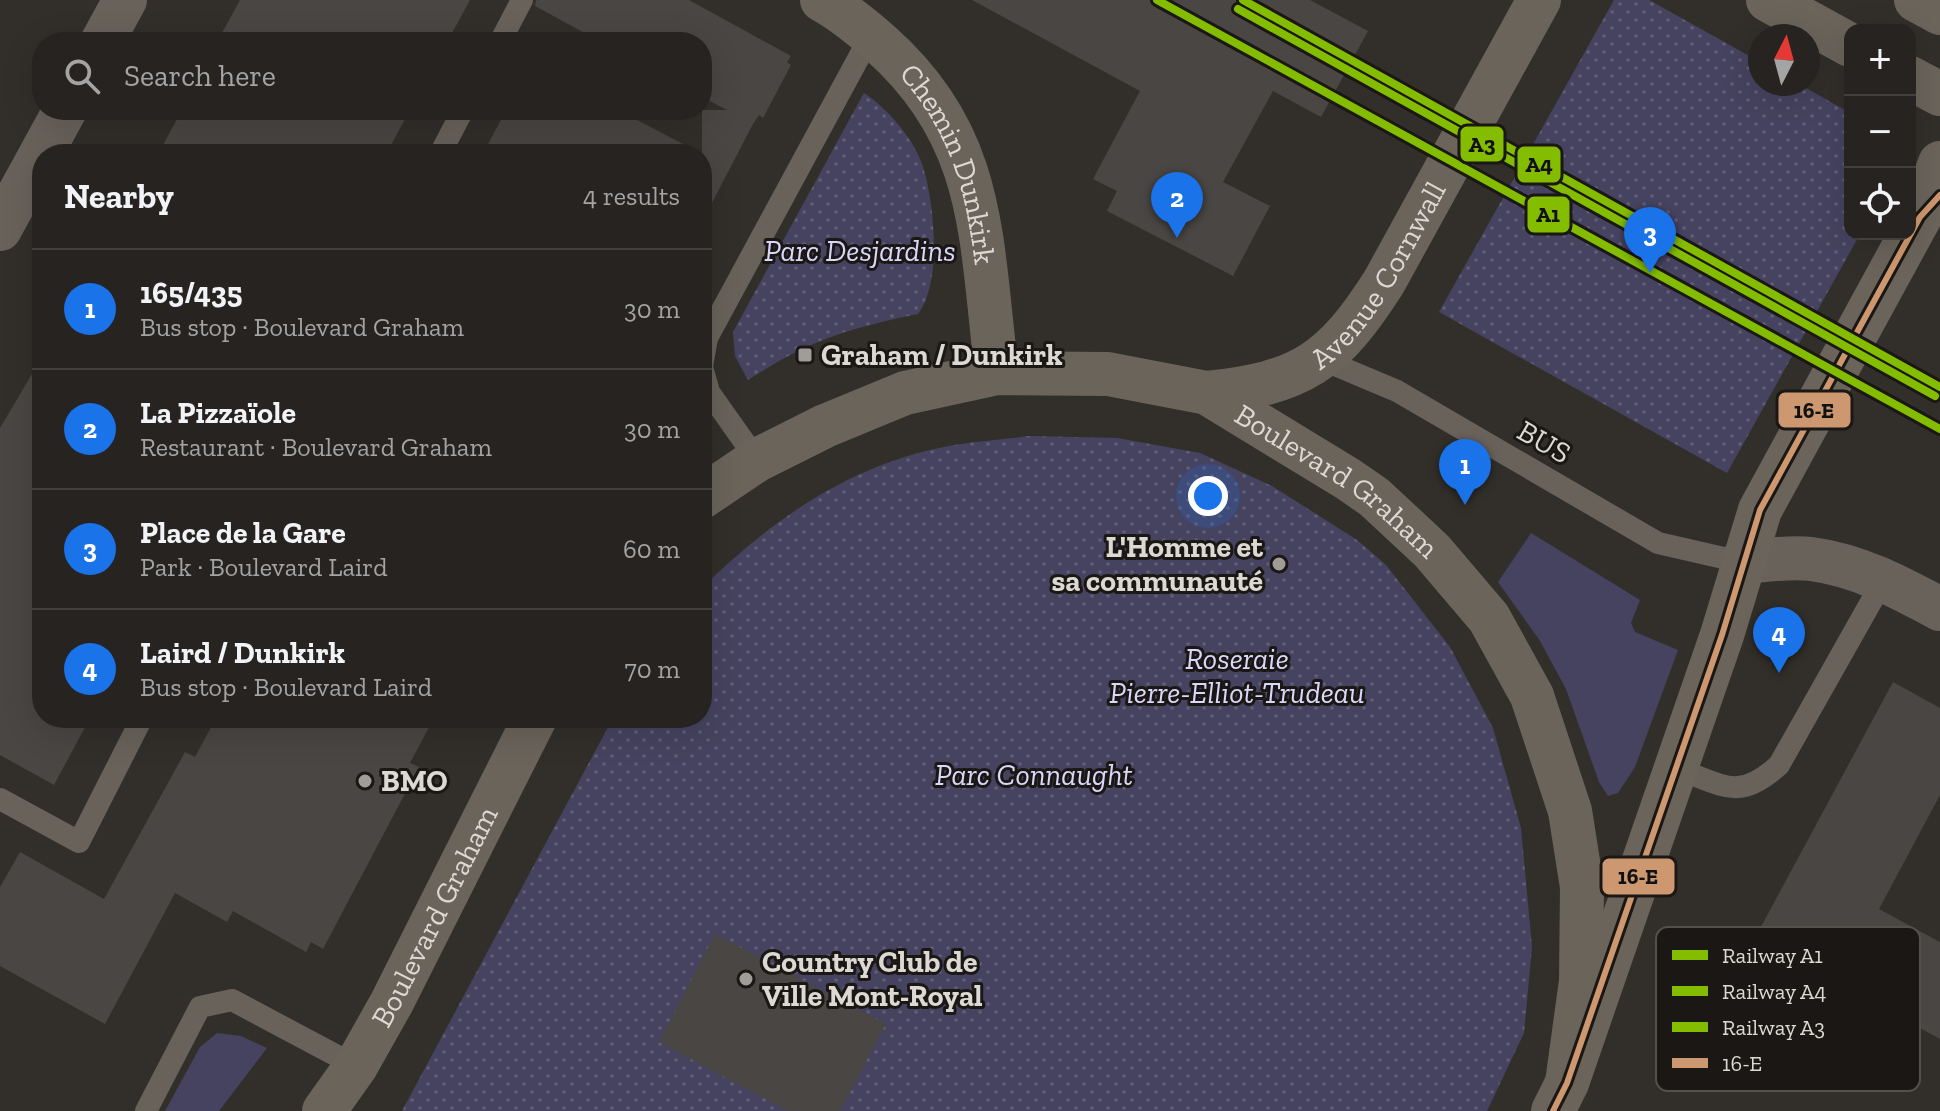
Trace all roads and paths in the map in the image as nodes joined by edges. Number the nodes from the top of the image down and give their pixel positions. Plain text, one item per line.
1 (125, 0) edge
2 (522, 0) edge
3 (822, 0) edge
4 (1768, 0) edge
5 (1916, 0) edge
6 (1537, 3) edge
7 (1940, 13) edge
8 (107, 32) edge
9 (505, 32) edge
10 (871, 35) junction
11 (1844, 42) edge
12 (1916, 81) edge
13 (1940, 94) edge
14 (60, 120) edge
15 (458, 120) edge
16 (46, 144) edge
17 (445, 144) edge
18 (1940, 163) edge
19 (32, 170) edge
20 (1930, 206) edge
21 (0, 229) edge
22 (712, 329) edge
23 (1321, 359) junction
24 (997, 373) junction
25 (1207, 393) junction
26 (712, 396) edge
27 (757, 460) junction
28 (712, 490) edge
29 (1741, 562) junction
30 (1884, 579) junction
31 (1940, 609) edge
32 (137, 728) edge
33 (530, 728) edge
34 (1677, 769) junction
35 (0, 799) edge
36 (356, 1066) junction
37 (1560, 1097) edge
38 (146, 1111) edge
39 (324, 1111) edge

1 - 8 street
2 - 9 lane
3 - 10 street, Chemin Dunkirk
4 - 11 street
5 - 7 street
6 - 23 street, Avenue Cornwall
10 - 22 lane
10 - 24 street, Chemin Dunkirk
12 - 13 street
14 - 16 street
15 - 17 lane
18 - 20 street
19 - 21 street
20 - 29 street
23 - 25 street, Avenue Cornwall
23 - 29 lane, BUS
24 - 25 street, Boulevard Graham
24 - 27 street, Boulevard Graham
25 - 37 street, Boulevard Graham
26 - 27 lane
27 - 28 street, Boulevard Graham
29 - 30 street
29 - 34 street
30 - 31 street
30 - 34 lane
32 - 35 lane
33 - 36 street, Boulevard Graham
34 - 37 street
36 - 38 lane
36 - 39 street, Boulevard Graham

